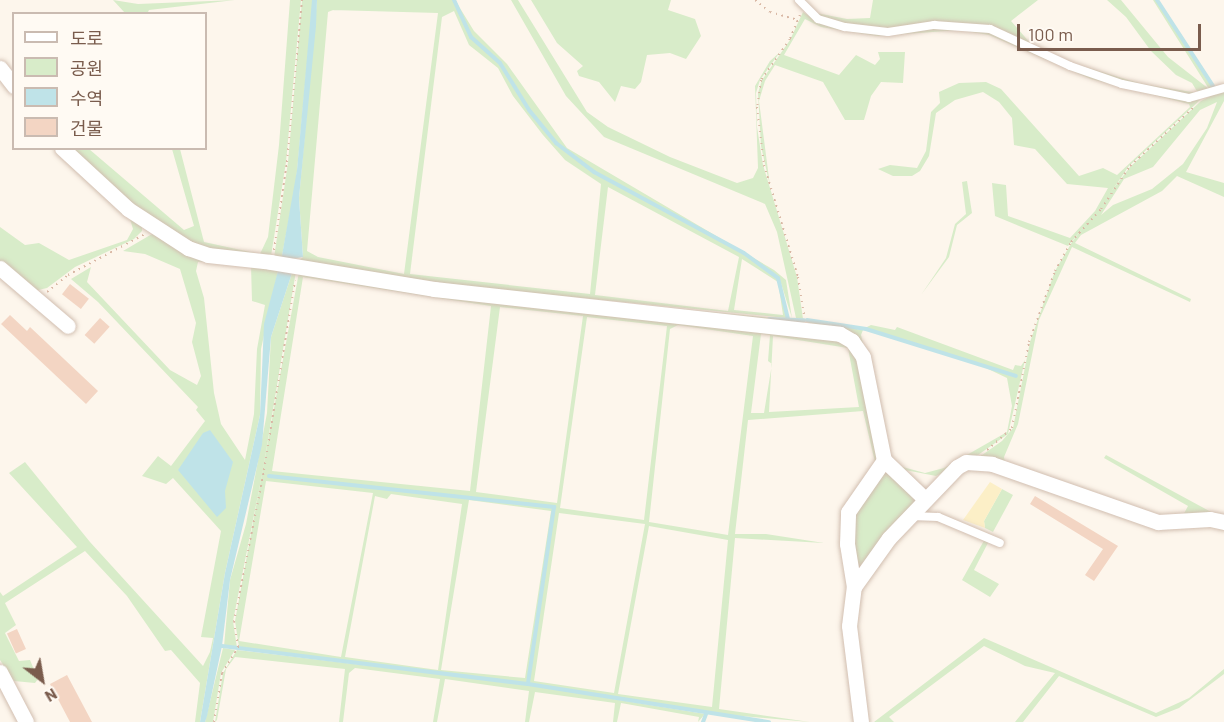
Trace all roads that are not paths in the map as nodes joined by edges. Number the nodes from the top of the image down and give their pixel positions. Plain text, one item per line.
1 (799, 0) edge
2 (0, 68) edge
3 (12, 83) edge
4 (1224, 88) edge
5 (64, 150) edge
6 (0, 268) edge
7 (68, 326) dead end
8 (884, 460) junction
9 (925, 499) junction
10 (908, 517) junction
11 (1224, 522) edge
12 (1000, 543) dead end
13 (854, 587) junction
14 (0, 672) edge
15 (26, 722) edge
16 (861, 722) edge

1 - 4 lane
2 - 3 street
5 - 8 street
6 - 7 street
8 - 9 street
8 - 13 street
9 - 10 street
9 - 11 street
10 - 12 lane
10 - 13 street
13 - 16 street
14 - 15 street

